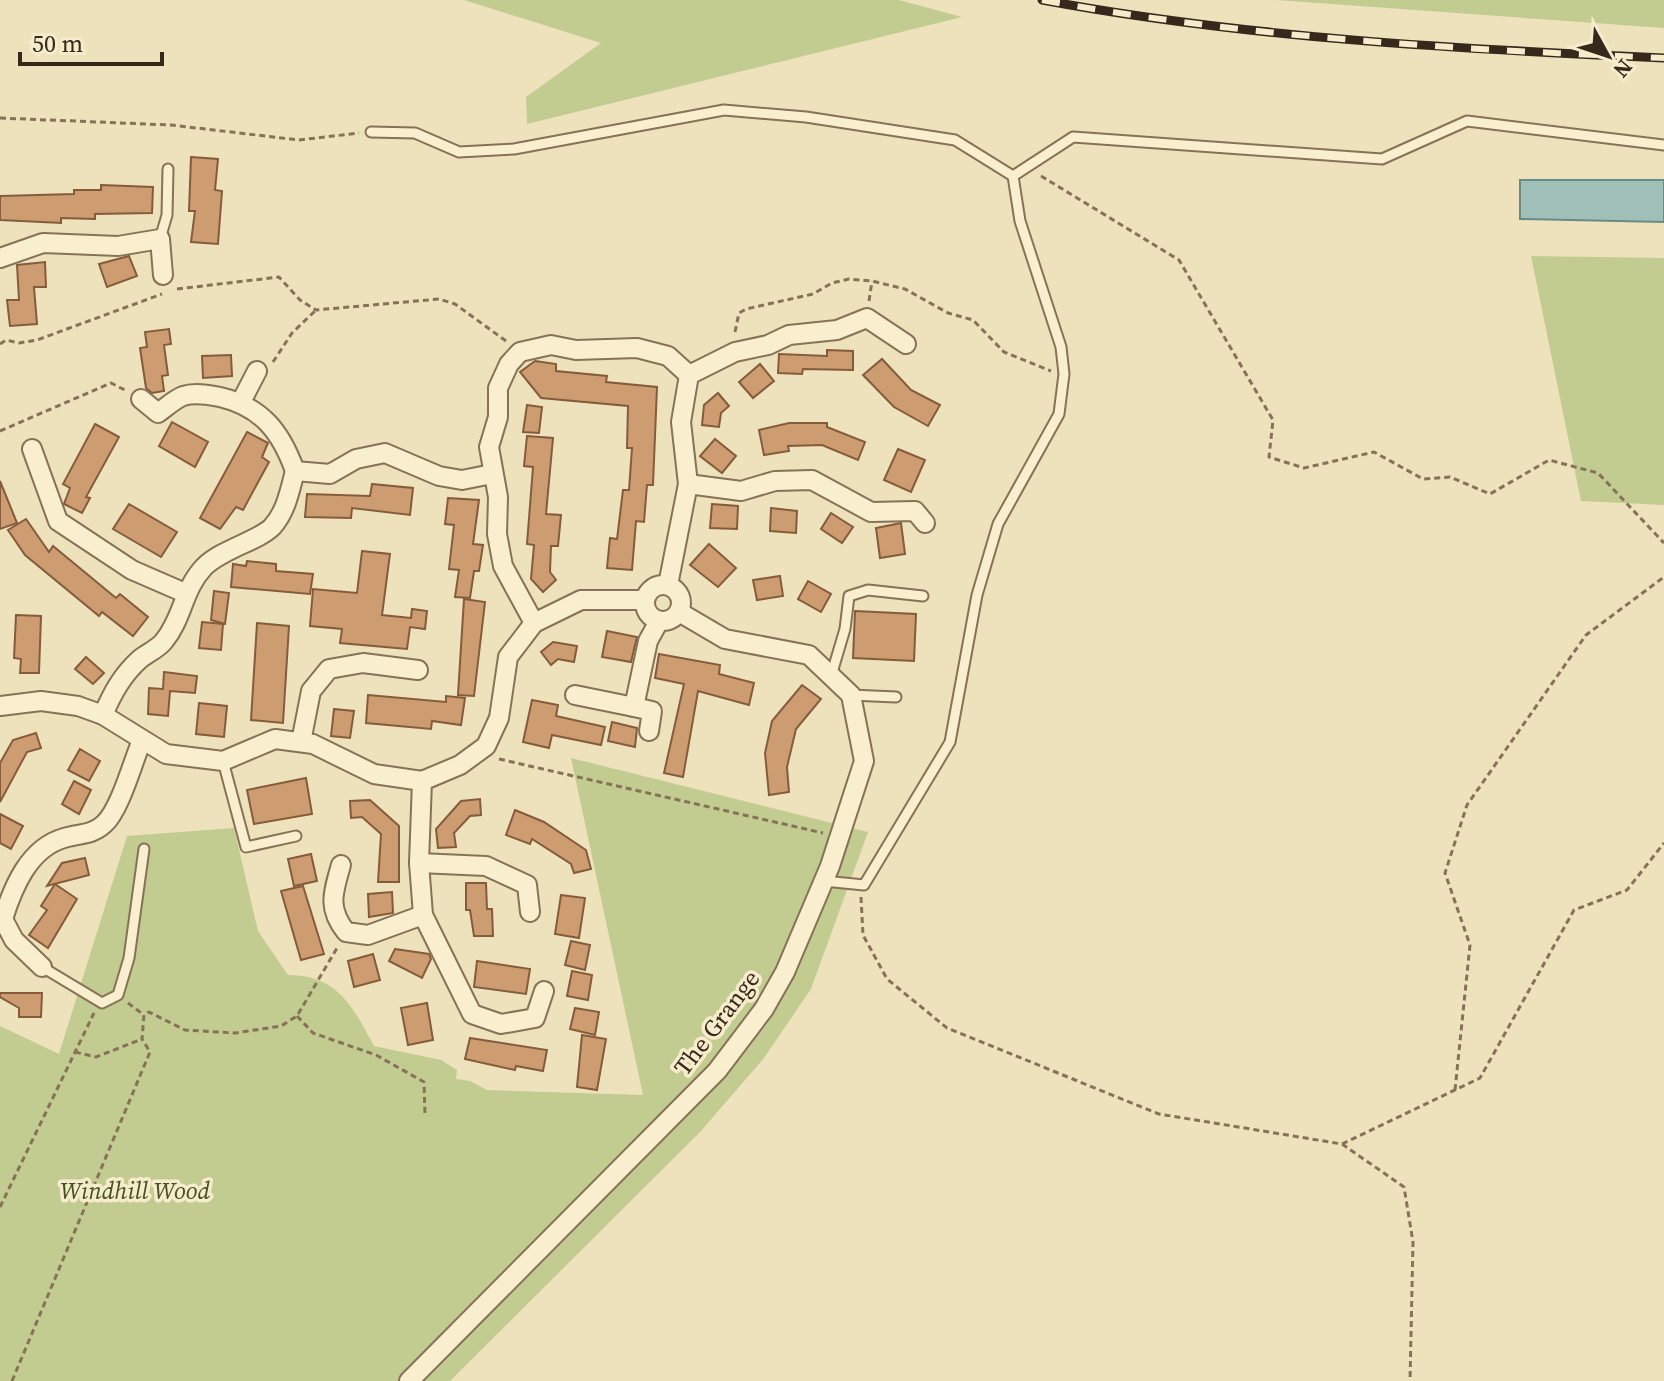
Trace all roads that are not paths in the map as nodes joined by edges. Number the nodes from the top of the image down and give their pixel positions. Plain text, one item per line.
1 (371, 132) road end
2 (1664, 145) edge
3 (168, 169) dead end
4 (1013, 176) junction
5 (160, 239) junction
6 (0, 258) edge
7 (163, 275) dead end
8 (906, 344) dead end
9 (257, 371) road end
10 (689, 375) junction
11 (141, 399) road end
12 (241, 402) junction
13 (32, 449) dead end
14 (295, 471) junction
15 (492, 474) junction
16 (688, 484) junction
17 (925, 523) dead end
18 (668, 585) junction
19 (185, 593) junction
20 (923, 596) dead end
21 (645, 600) junction
22 (679, 612) junction
23 (659, 621) junction
24 (534, 623) junction
25 (418, 670) dead end
26 (831, 676) junction
27 (575, 695) dead end
28 (851, 695) junction
29 (896, 697) dead end
30 (0, 706) edge
31 (634, 707) junction
32 (103, 715) junction
33 (649, 731) dead end
34 (142, 740) junction
35 (301, 742) junction
36 (223, 761) junction
37 (422, 781) junction
38 (296, 836) dead end
39 (144, 849) dead end
40 (419, 863) junction
41 (341, 865) dead end
42 (824, 881) junction
43 (530, 912) dead end
44 (423, 915) junction
45 (42, 967) joint
46 (544, 991) dead end
47 (409, 1381) edge

1 - 4 lane
2 - 4 lane
3 - 5 lane
4 - 42 lane
5 - 6 street
5 - 7 street
8 - 10 street
9 - 12 street
10 - 15 street
10 - 16 street
11 - 12 street
12 - 14 street
13 - 19 street
14 - 15 street
14 - 19 street
15 - 24 street
16 - 17 street
16 - 18 street
18 - 21 street
18 - 22 street
19 - 32 street
20 - 26 lane
21 - 23 street
21 - 24 street
22 - 23 street
22 - 26 street
23 - 31 street
24 - 37 street
25 - 35 street
26 - 28 street
27 - 31 street
28 - 29 lane
28 - 42 street, The Grange
30 - 32 street
31 - 33 street
32 - 34 street
34 - 36 street
34 - 45 street
35 - 36 street
35 - 37 street
36 - 38 lane
37 - 40 street
39 - 45 lane
40 - 43 street
40 - 44 street
41 - 44 street
42 - 47 street, The Grange
44 - 46 street

